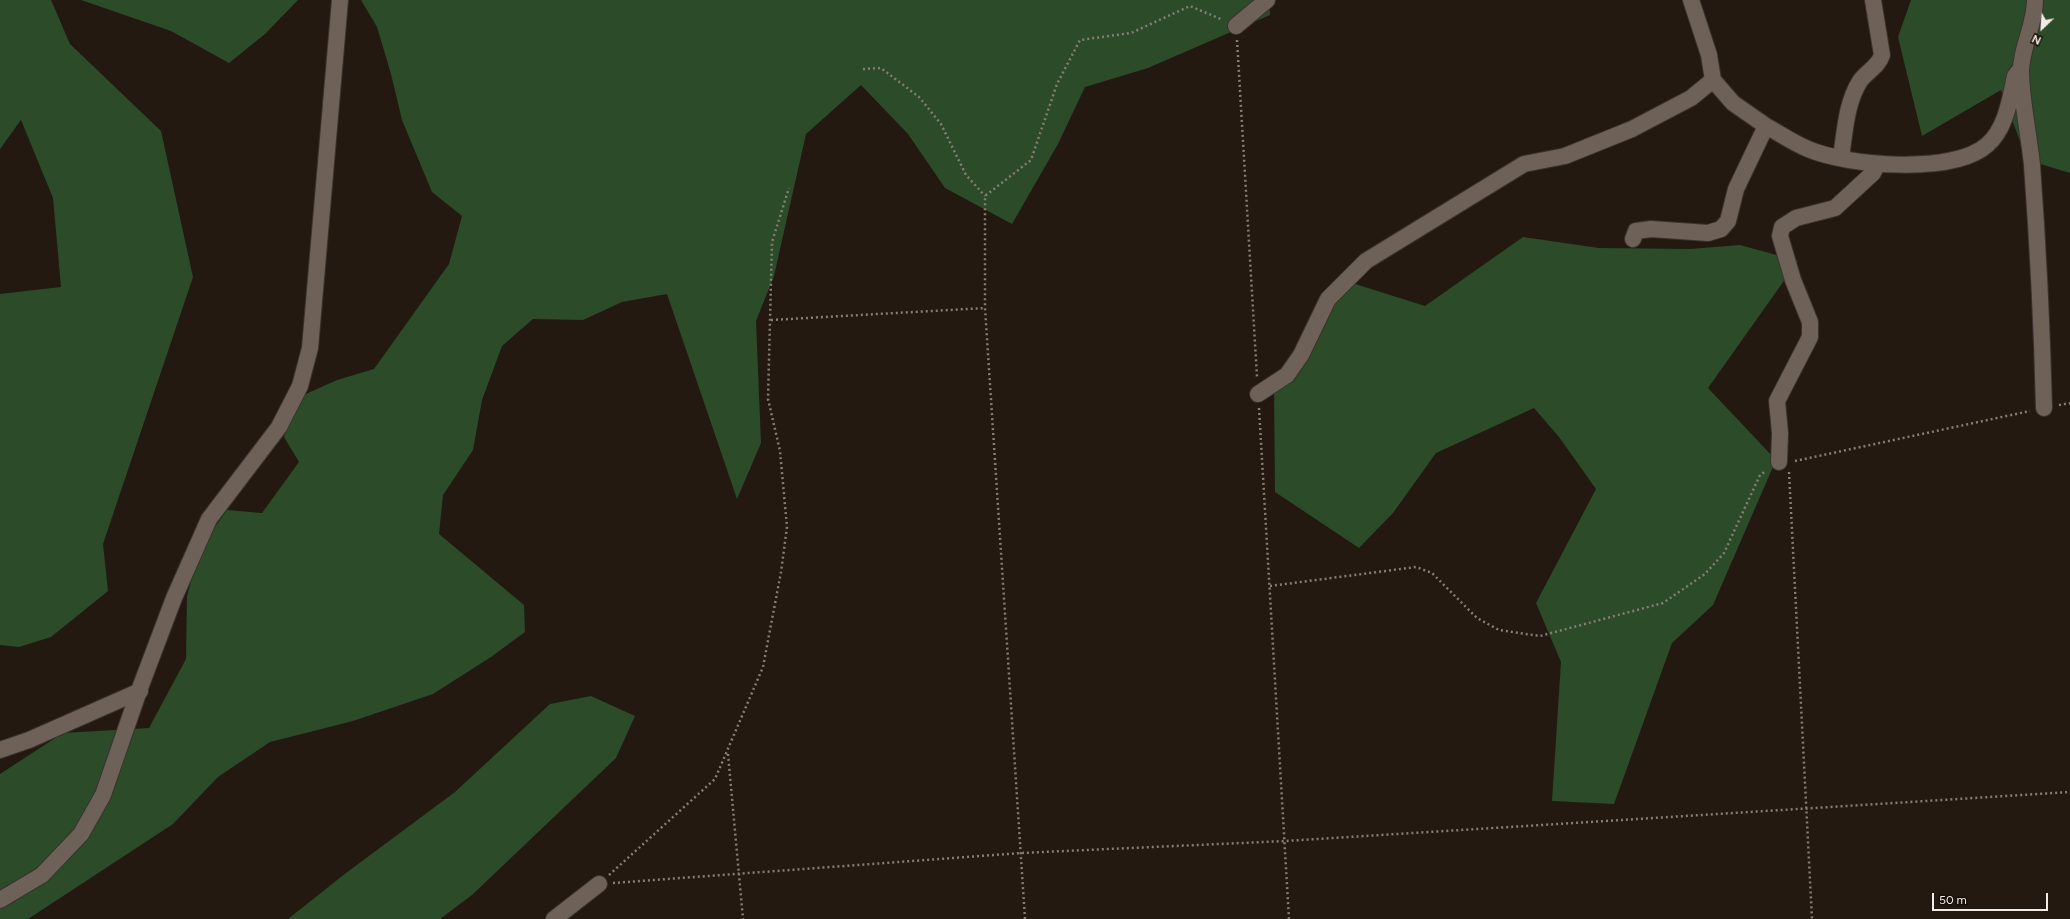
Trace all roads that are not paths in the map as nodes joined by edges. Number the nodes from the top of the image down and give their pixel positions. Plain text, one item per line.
1 (340, 0) edge
2 (1267, 0) edge
3 (1690, 0) edge
4 (1873, 0) edge
5 (2035, 0) edge
6 (1236, 26) road end
7 (2021, 69) junction
8 (1713, 80) junction
9 (1766, 126) junction
10 (1841, 157) junction
11 (1877, 165) junction
12 (1633, 239) dead end
13 (1258, 394) road end
14 (2044, 408) road end
15 (1784, 462) road end
16 (140, 691) junction
17 (0, 750) edge
18 (599, 884) road end
19 (0, 900) edge
20 (554, 919) edge

1 - 16 street
2 - 6 street
3 - 8 street
4 - 10 street
5 - 7 street
7 - 11 street
7 - 14 street
8 - 9 street
8 - 13 street
9 - 10 street
9 - 12 street
10 - 11 street
11 - 15 street
16 - 17 street
16 - 19 street
18 - 20 street

